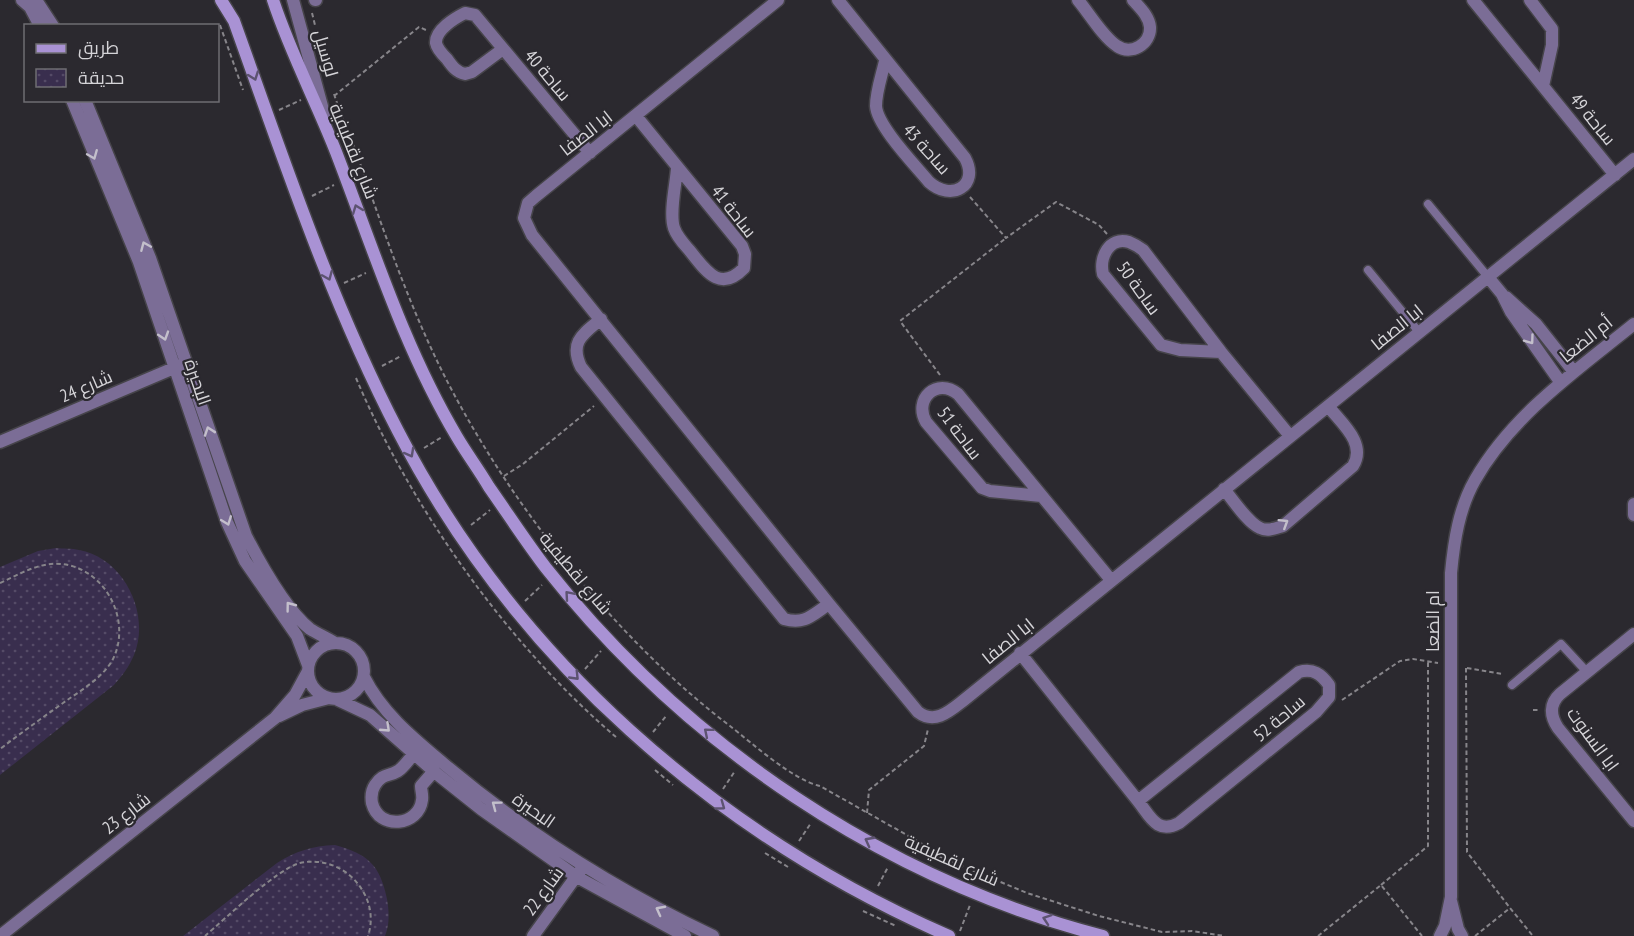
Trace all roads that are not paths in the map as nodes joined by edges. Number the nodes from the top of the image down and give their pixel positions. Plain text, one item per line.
1 (22, 0) edge
2 (36, 0) edge
3 (221, 0) edge
4 (226, 0) edge
5 (293, 0) edge
6 (778, 0) edge
7 (838, 0) edge
8 (1078, 0) edge
9 (1133, 0) edge
10 (1473, 0) edge
11 (1530, 0) edge
12 (273, 1) edge
13 (234, 21) junction
14 (39, 24) edge
15 (52, 24) edge
16 (503, 49) junction
17 (885, 61) junction
18 (1543, 86) junction
19 (73, 102) edge
20 (86, 102) edge
21 (636, 116) junction
22 (335, 150) junction
23 (590, 153) junction
24 (1634, 159) edge
25 (677, 168) junction
26 (1615, 175) junction
27 (1428, 204) dead end
28 (1368, 270) dead end
29 (1488, 277) junction
30 (1503, 294) junction
31 (601, 320) junction
32 (1634, 324) edge
33 (1419, 332) junction
34 (1221, 352) junction
35 (180, 365) junction
36 (1574, 372) junction
37 (1561, 383) junction
38 (1328, 406) junction
39 (1290, 436) junction
40 (0, 442) edge
41 (1224, 489) junction
42 (1041, 496) junction
43 (1634, 504) edge
44 (1634, 515) edge
45 (244, 546) junction
46 (1111, 580) junction
47 (829, 604) junction
48 (1634, 634) edge
49 (335, 643) junction
50 (1020, 654) junction
51 (308, 668) junction
52 (1587, 672) junction
53 (364, 677) junction
54 (1512, 685) dead end
55 (332, 699) junction
56 (275, 718) junction
57 (414, 754) junction
58 (439, 770) junction
59 (1138, 801) junction
60 (1634, 821) edge
61 (580, 872) junction
62 (1450, 897) junction
63 (0, 936) edge
64 (533, 936) edge
65 (685, 936) edge
66 (712, 936) edge
67 (949, 936) edge
68 (1104, 936) edge
69 (1440, 936) edge
70 (1462, 936) edge

1 - 14 street
2 - 15 street
3 - 13 street
4 - 13 street
5 - 22 street, لوسيل
6 - 21 street, ابا الصفا
7 - 17 street, ساحة 43
8 - 9 street
10 - 18 street, ساحة 49
11 - 18 street
12 - 22 street, شارع لقطيفية
13 -> 67 street
16 - 16 street, ساحة 40
16 - 23 street, ساحة 40
17 - 17 street, ساحة 43
18 - 26 street, ساحة 49
19 -> 35 street, البحيرة
35 -> 20 street, البحيرة
21 - 23 street, ابا الصفا
21 - 25 street, ساحة 41
68 -> 22 street, شارع لقطيفية
23 - 31 street, ابا الصفا
24 - 26 street, ابا الصفا
25 - 25 street, ساحة 41
26 - 29 street, ابا الصفا
27 - 29 lane
28 - 33 lane
29 - 30 street
29 - 33 street, ابا الصفا
30 - 36 street
30 -> 37 street
31 - 47 street, ابا الصفا
31 - 47 street
32 - 36 street, أم الضعا
33 - 38 street, ابا الصفا
34 - 34 street, ساحة 50
34 - 39 street, ساحة 50
35 - 40 street, شارع 24
35 - 45 street, البحيرة
36 - 37 street, أم الضعا
37 - 62 street, ام الضعا
38 - 39 street, ابا الصفا
41 -> 38 street
39 - 41 street, ابا الصفا
41 - 46 street, ابا الصفا
42 - 42 street, ساحة 51
42 - 46 street, ساحة 51
43 - 44 street
49 -> 45 street, البحيرة
45 - 51 street, البحيرة
46 - 50 street, ابا الصفا
47 - 50 street, ابا الصفا
48 - 52 street, ابا السنوت
49 - 51 street
49 - 53 street
50 - 59 street, ساحة 52
51 - 55 street
51 - 56 street, شارع 23
52 - 54 lane
52 - 60 street, ابا السنوت
53 - 55 street
53 - 58 street, البحيرة
55 - 56 street, شارع 23
55 -> 57 street, البحيرة
56 - 63 street, شارع 23
57 - 58 street, البحيرة
57 - 58 street
58 - 61 street, البحيرة
59 - 59 street, ساحة 52
61 - 64 street, شارع 22
61 - 65 street, البحيرة
66 -> 61 street, البحيرة
62 - 69 street, ام الضعا
62 - 70 street, ام الضعا

